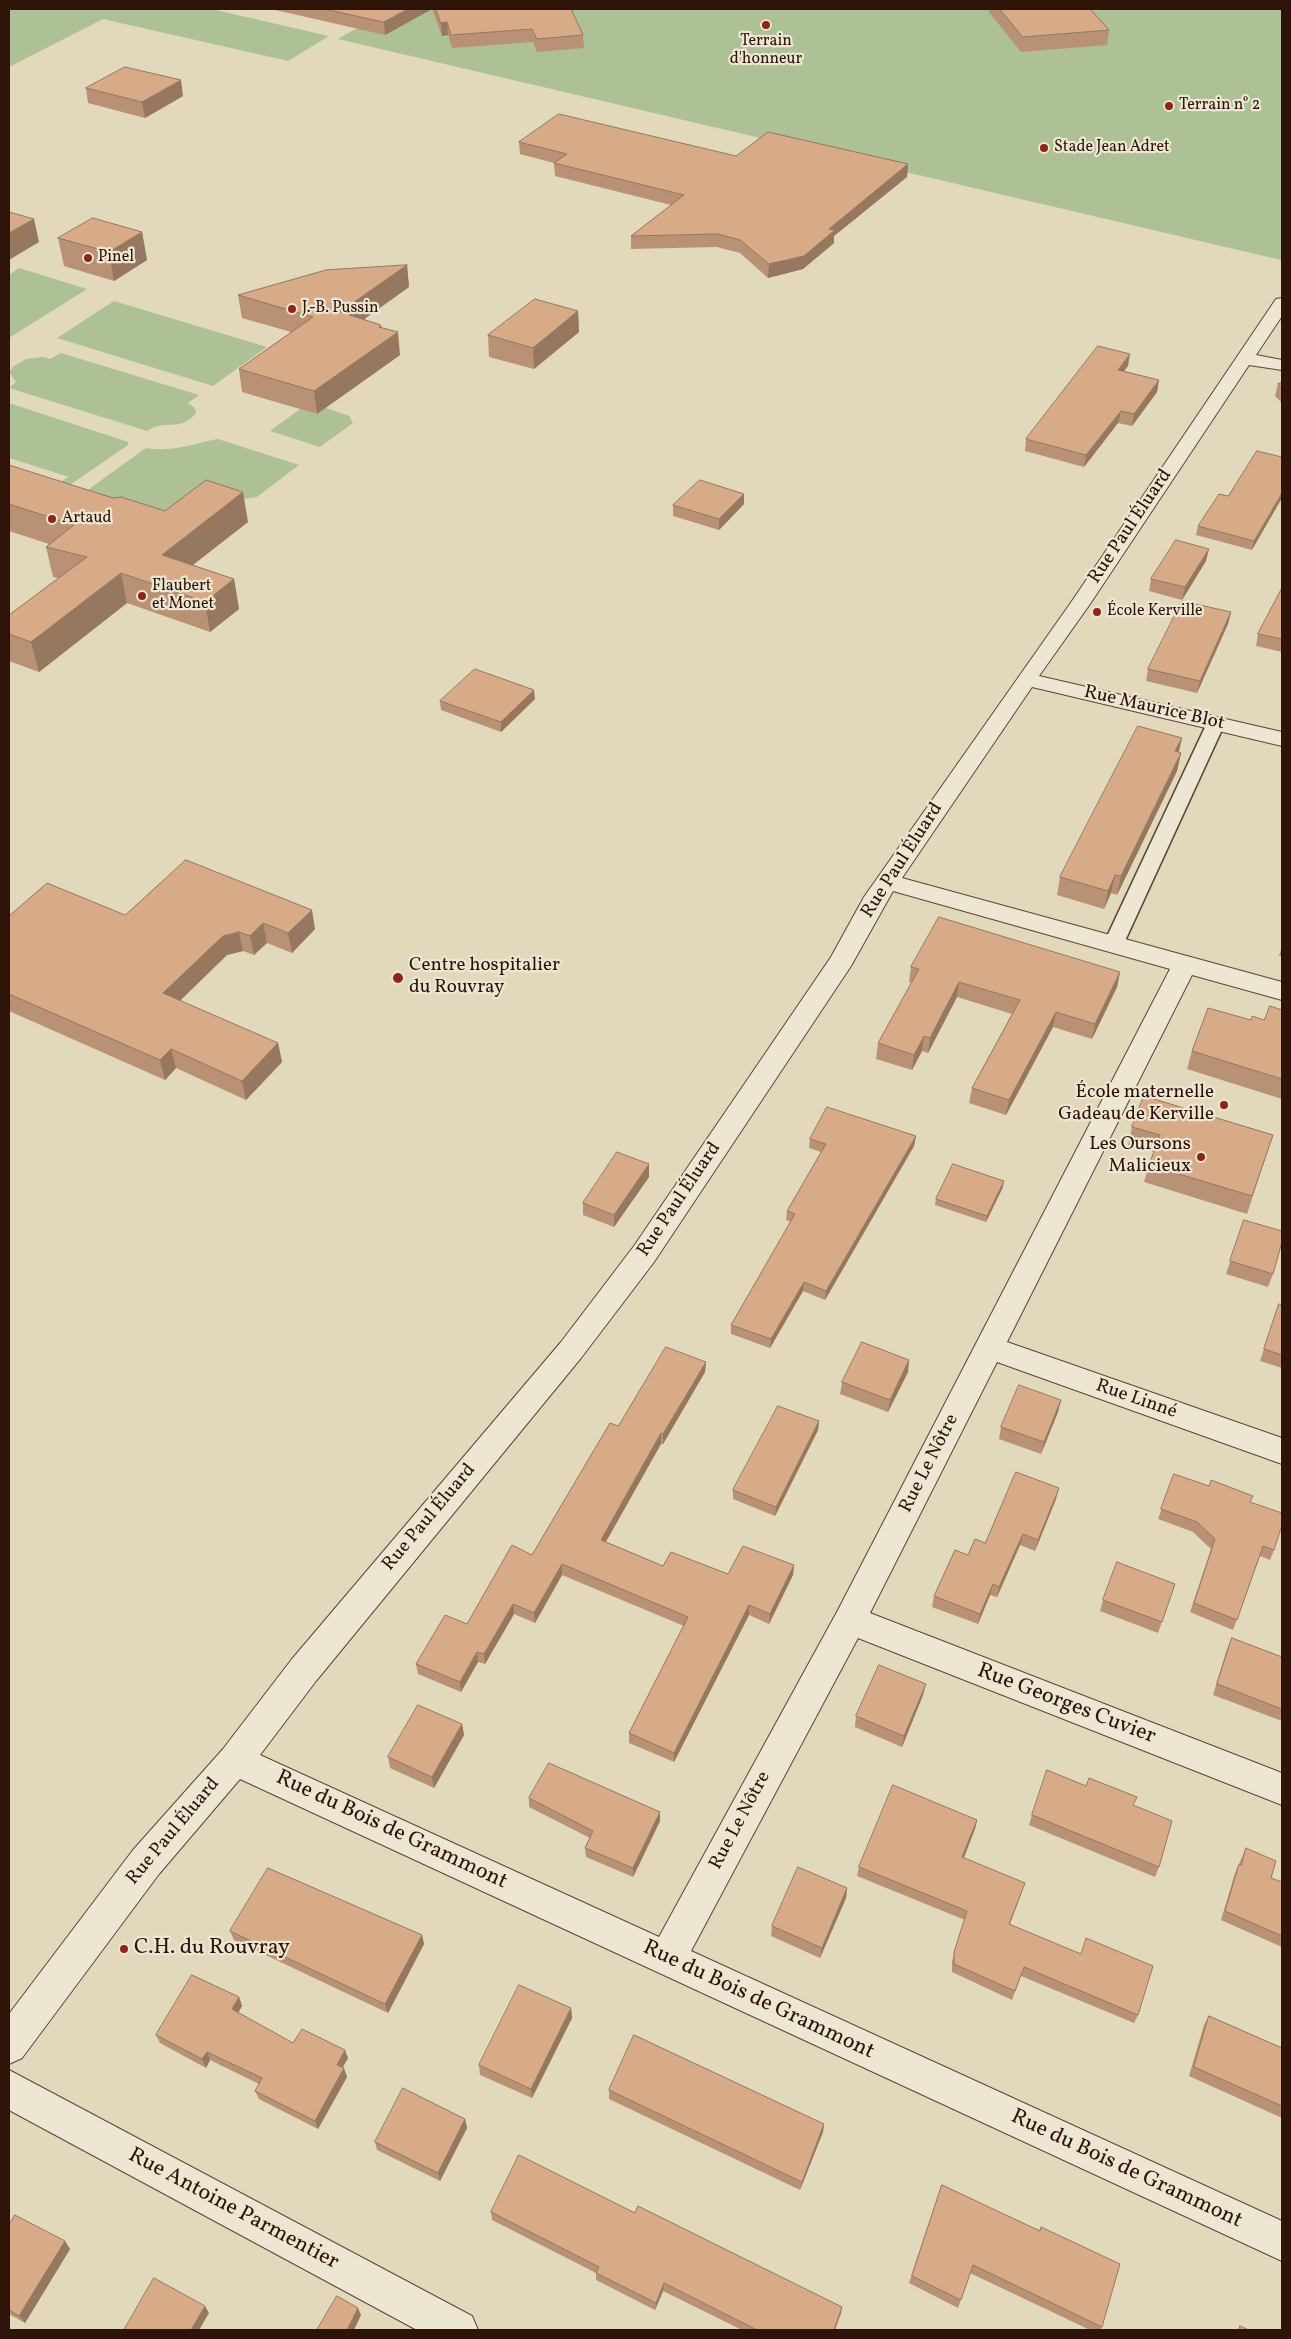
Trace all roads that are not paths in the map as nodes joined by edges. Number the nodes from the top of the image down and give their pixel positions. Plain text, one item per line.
1 (1282, 303) edge
2 (1244, 359) junction
3 (1282, 365) edge
4 (1026, 679) junction
5 (1216, 723) junction
6 (1282, 739) edge
7 (888, 882) junction
8 (1114, 944) junction
9 (1185, 964) junction
10 (1282, 991) edge
11 (990, 1348) junction
12 (1282, 1451) edge
13 (850, 1620) junction
14 (235, 1760) junction
15 (1282, 1789) edge
16 (667, 1959) junction
17 (9, 2045) edge
18 (9, 2089) edge
19 (1282, 2241) edge
20 (458, 2330) edge

1 - 2 street, Rue Paul Éluard
2 - 3 street
2 - 4 street, Rue Paul Éluard
4 - 5 street, Rue Maurice Blot
4 - 7 street, Rue Paul Éluard
5 - 6 street, Rue Maurice Blot
5 - 8 lane
7 - 8 street
7 - 14 street, Rue Paul Éluard
8 - 9 street
9 - 10 street
9 - 11 street, Rue Le Nôtre
11 - 12 street, Rue Linné
11 - 13 street, Rue Le Nôtre
13 - 15 street, Rue Georges Cuvier
13 - 16 street, Rue Le Nôtre
14 - 16 street, Rue du Bois de Grammont
14 - 17 street, Rue Paul Éluard
16 - 19 street, Rue du Bois de Grammont
18 - 20 street, Rue Antoine Parmentier

